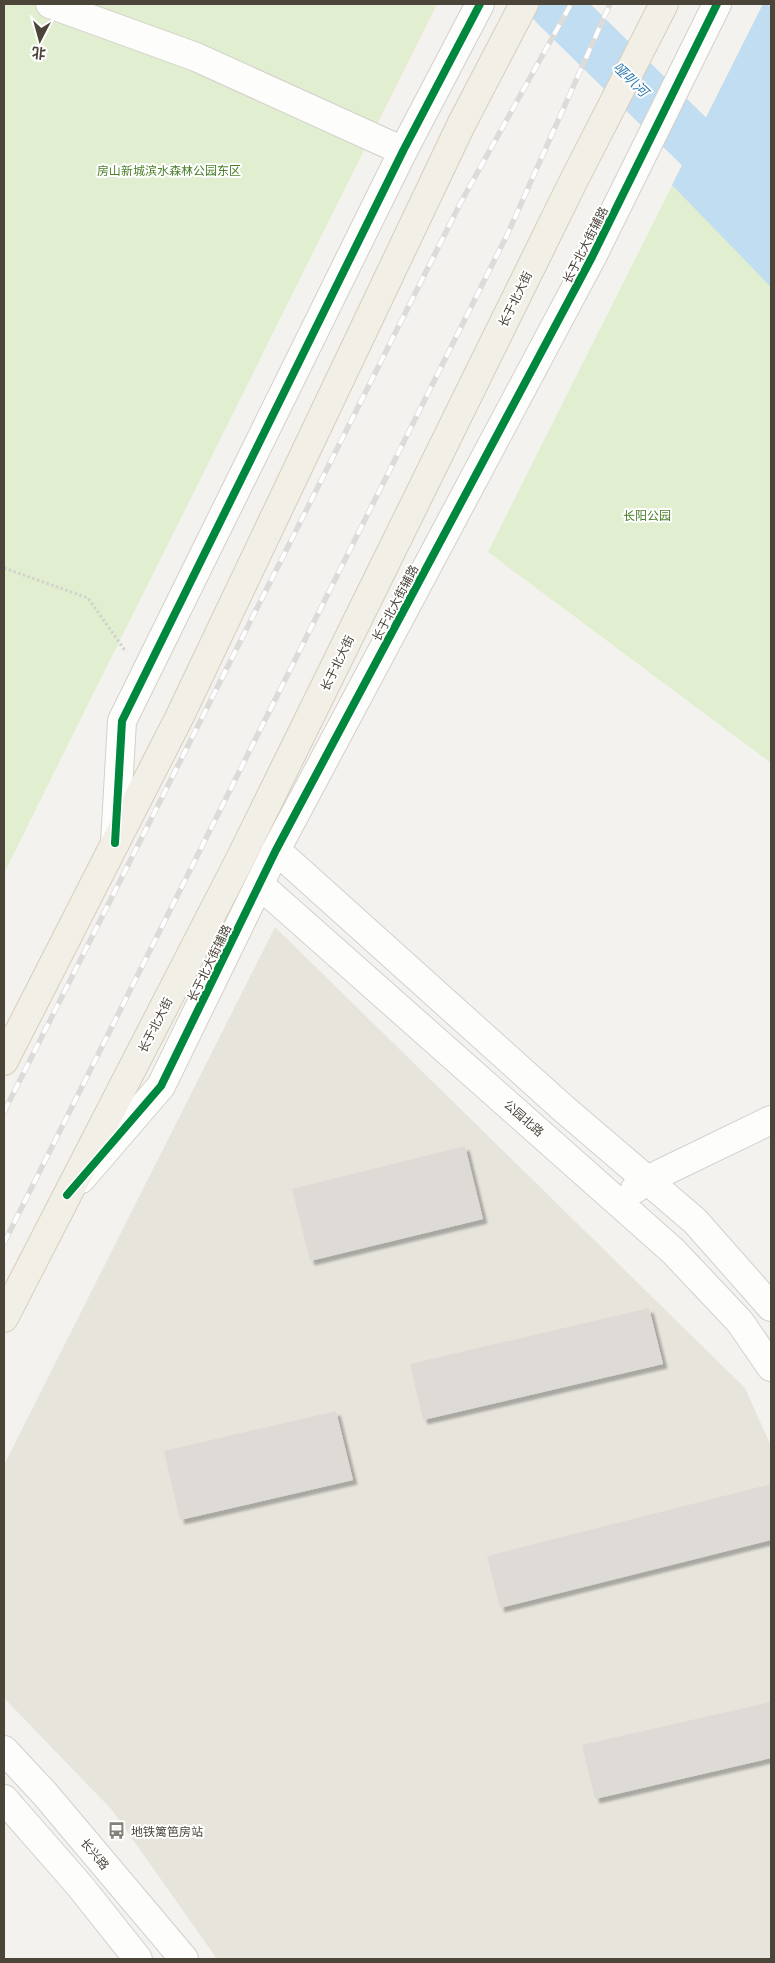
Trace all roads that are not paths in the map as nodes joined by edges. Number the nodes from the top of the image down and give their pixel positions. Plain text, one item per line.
1 (50, 4) edge
2 (480, 4) edge
3 (524, 4) edge
4 (664, 4) edge
5 (717, 4) edge
6 (403, 151) junction
7 (115, 843) junction
8 (276, 850) junction
9 (260, 886) junction
10 (4, 1061) edge
11 (771, 1120) edge
12 (647, 1180) junction
13 (67, 1195) junction
14 (618, 1202) junction
15 (771, 1307) edge
16 (4, 1318) edge
17 (771, 1367) edge
18 (4, 1750) edge
19 (4, 1799) edge
20 (138, 1959) edge
21 (184, 1959) edge

1 - 6 street
2 - 6 street
3 - 7 main road
4 - 13 main road, 长于北大街
5 - 8 street, 长于北大街辅路
6 - 7 street
7 - 10 main road
8 - 9 street, 长于北大街辅路
8 - 12 street
9 - 13 street, 长于北大街辅路
9 - 14 street, 公园北路
11 - 12 street
12 - 14 street
12 - 15 street
13 - 16 main road, 长于北大街
14 - 17 street, 公园北路
18 - 21 street, 长兴路
19 - 20 street

